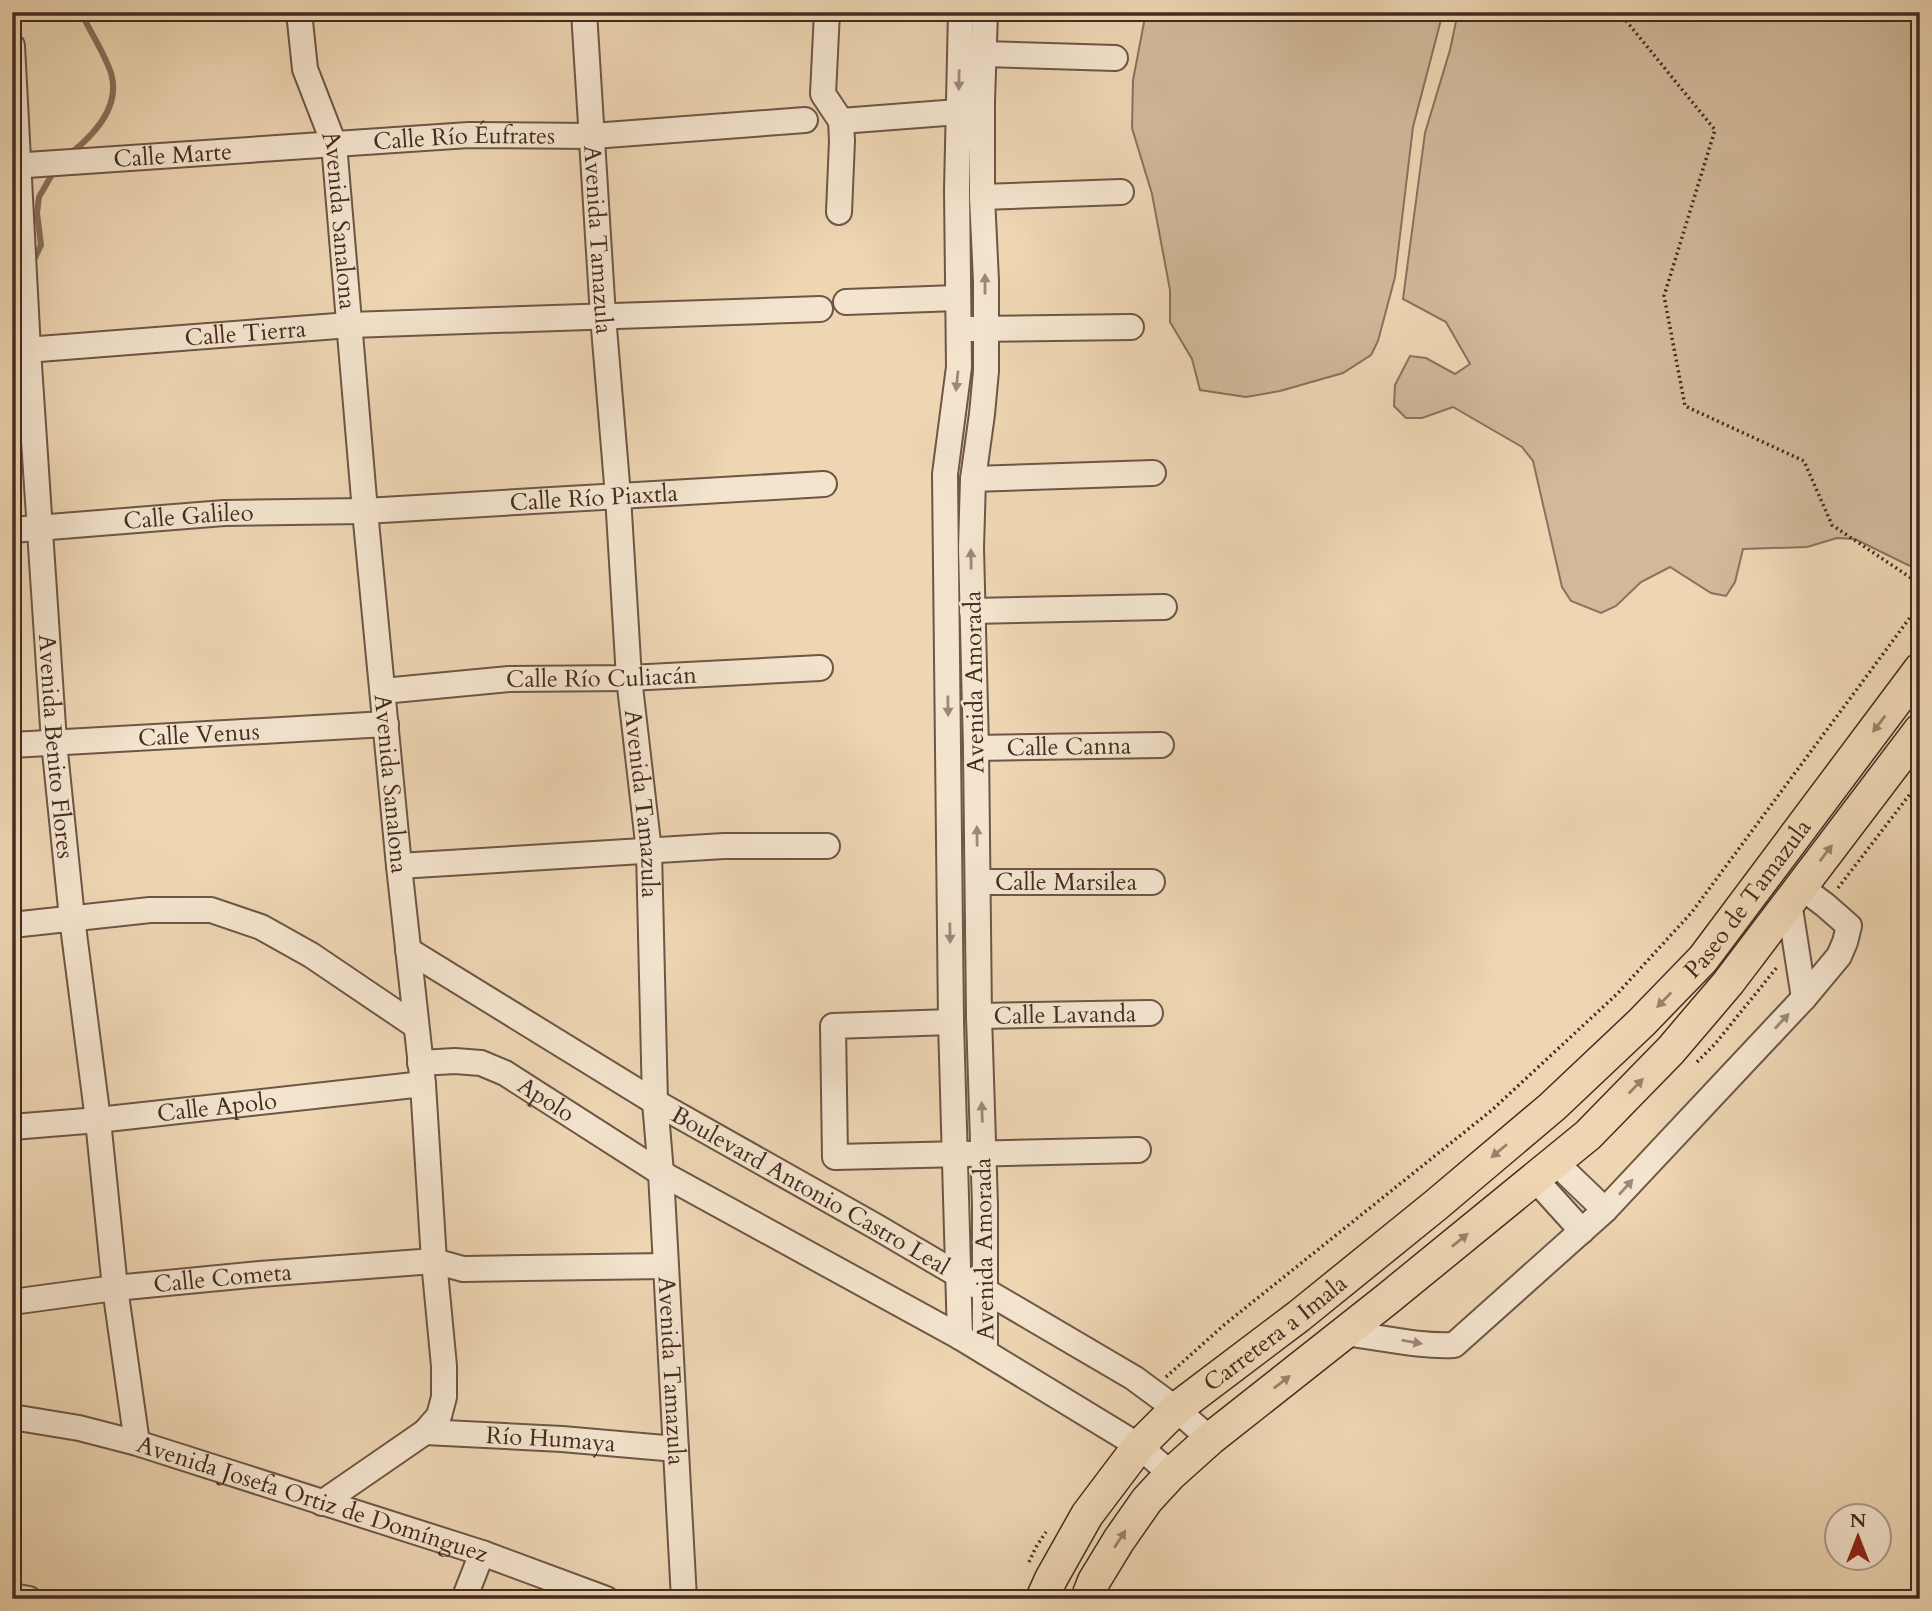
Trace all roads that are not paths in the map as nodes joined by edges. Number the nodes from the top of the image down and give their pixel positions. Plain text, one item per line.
1 (299, 12) edge
2 (584, 12) edge
3 (827, 12) edge
4 (961, 12) edge
5 (985, 12) edge
6 (12, 46) edge
7 (983, 54) junction
8 (1115, 58) dead end
9 (958, 112) junction
10 (805, 120) dead end
11 (841, 121) junction
12 (593, 136) junction
13 (334, 144) junction
14 (16, 166) edge
15 (1121, 191) dead end
16 (982, 197) junction
17 (839, 212) dead end
18 (957, 298) junction
19 (846, 302) dead end
20 (820, 309) dead end
21 (603, 316) junction
22 (350, 325) junction
23 (1131, 327) dead end
24 (958, 329) junction
25 (985, 329) junction
26 (20, 350) edge
27 (1153, 473) dead end
28 (973, 479) junction
29 (824, 484) dead end
30 (618, 496) junction
31 (365, 511) junction
32 (40, 529) junction
33 (12, 530) edge
34 (1164, 607) dead end
35 (972, 611) junction
36 (973, 659) junction
37 (947, 660) junction
38 (820, 668) dead end
39 (1920, 669) edge
40 (629, 678) junction
41 (383, 691) junction
42 (386, 724) junction
43 (1920, 730) edge
44 (54, 742) junction
45 (12, 745) edge
46 (1161, 745) dead end
47 (976, 748) junction
48 (827, 846) dead end
49 (649, 851) junction
50 (399, 866) junction
51 (978, 882) junction
52 (1152, 882) dead end
53 (1795, 895) junction
54 (72, 918) junction
55 (12, 925) edge
56 (408, 950) junction
57 (1804, 998) junction
58 (1150, 1013) dead end
59 (979, 1016) junction
60 (951, 1022) junction
61 (416, 1026) junction
62 (421, 1074) junction
63 (654, 1102) junction
64 (1552, 1107) joint
65 (98, 1120) junction
66 (12, 1127) edge
67 (1588, 1135) joint
68 (1138, 1150) dead end
69 (983, 1153) junction
70 (956, 1154) junction
71 (1545, 1170) junction
72 (661, 1173) junction
73 (958, 1204) junction
74 (985, 1205) junction
75 (1605, 1210) junction
76 (1582, 1231) junction
77 (434, 1261) junction
78 (666, 1266) junction
79 (959, 1276) junction
80 (115, 1288) junction
81 (985, 1290) junction
82 (12, 1302) edge
83 (1344, 1333) junction
84 (960, 1337) junction
85 (985, 1352) junction
86 (1176, 1409) junction
87 (12, 1417) edge
88 (425, 1432) junction
89 (1209, 1438) junction
90 (137, 1443) junction
91 (1139, 1446) junction
92 (676, 1449) junction
93 (1171, 1474) junction
94 (322, 1503) junction
95 (482, 1553) junction
96 (12, 1596) edge
97 (29, 1599) edge
98 (464, 1599) edge
99 (606, 1599) edge
100 (684, 1599) edge
101 (1042, 1599) edge
102 (1087, 1599) edge

1 - 13 street, Avenida Sanalona
2 - 12 street, Avenida Tamazula
3 - 11 street
4 -> 9 street, Avenida Amorada
5 - 7 street, Avenida Amorada
6 - 14 street, Avenida Benito Flores
7 - 8 street
7 - 16 street, Avenida Amorada
9 - 11 street
9 - 18 street, Avenida Amorada
10 - 12 street, Calle Río Éufrates
11 - 17 street
12 - 13 street, Calle Río Éufrates
12 - 21 street, Avenida Tamazula
13 - 14 street, Calle Marte
13 - 22 street, Avenida Sanalona
14 - 26 street, Avenida Benito Flores
15 - 16 street
25 -> 16 street, Avenida Amorada
18 - 19 street
18 - 24 street, Avenida Amorada
20 - 21 street, Calle Tierra
21 - 22 street, Calle Tierra
21 - 30 street, Avenida Tamazula
22 - 26 street, Calle Tierra
22 - 31 street, Avenida Sanalona
23 - 25 street
24 - 25 street
24 -> 37 street, Avenida Amorada
25 - 28 street, Avenida Amorada
26 - 32 street, Avenida Benito Flores
27 - 28 street
35 -> 28 street, Avenida Amorada
29 - 30 street, Calle Río Piaxtla
30 - 31 street, Calle Río Piaxtla
30 - 40 street, Avenida Tamazula
31 - 32 street, Calle Galileo
31 - 41 street, Avenida Sanalona
32 - 33 street, Calle Galileo
32 - 44 street, Avenida Benito Flores
34 - 35 street
35 - 36 street, Avenida Amorada
36 - 37 street
36 - 47 street, Avenida Amorada
37 -> 60 street, Avenida Amorada
38 - 40 street, Calle Río Culiacán
39 -> 64 main road, Paseo de Tamazula
40 - 41 street, Calle Río Culiacán
40 - 49 street, Avenida Tamazula
41 - 42 street, Avenida Sanalona
42 - 44 street, Calle Venus
42 - 50 street, Avenida Sanalona
53 -> 43 main road, Paseo de Tamazula
44 - 45 street, Calle Venus
44 - 54 street, Avenida Benito Flores
46 - 47 street, Calle Canna
51 -> 47 street, Avenida Amorada
48 - 49 street
49 - 50 street
49 - 63 street, Avenida Tamazula
50 - 56 street, Avenida Sanalona
51 - 52 street, Calle Marsilea
51 - 59 street, Avenida Amorada
53 - 57 street
53 - 57 street
67 -> 53 main road, Paseo de Tamazula
54 - 55 street
54 - 61 street
54 - 65 street, Avenida Benito Flores
56 - 61 street, Avenida Sanalona
56 - 63 street, Boulevard Antonio Castro Leal
75 -> 57 street
58 - 59 street, Calle Lavanda
69 -> 59 street, Avenida Amorada
60 - 70 street, Avenida Amorada
60 - 70 street
61 - 62 street, Avenida Sanalona
62 - 65 street, Calle Apolo
62 - 72 street, Apolo
62 - 77 street, Avenida Sanalona
63 - 72 street, Avenida Tamazula
63 - 79 street, Boulevard Antonio Castro Leal
64 -> 86 main road, Carretera a Imala
65 - 66 street, Calle Apolo
65 - 80 street, Avenida Benito Flores
67 - 71 main road, Carretera a Imala
68 - 69 street
69 - 70 street
69 - 74 street, Avenida Amorada
70 - 73 street, Avenida Amorada
71 - 75 street
71 - 76 street
83 -> 71 main road, Carretera a Imala
72 - 78 street, Avenida Tamazula
72 - 84 street
73 - 74 street
73 - 79 street, Avenida Amorada
74 - 81 street, Avenida Amorada
75 - 76 street
83 -> 76 street
77 - 78 street, Calle Cometa
77 - 80 street, Calle Cometa
77 - 88 street, Avenida Sanalona
78 - 92 street, Avenida Tamazula
79 - 81 street, Boulevard Antonio Castro Leal
79 - 84 street, Avenida Amorada
80 - 82 street, Calle Cometa
80 - 90 street, Avenida Benito Flores
81 - 85 street, Avenida Amorada
81 - 86 street, Boulevard Antonio Castro Leal
89 -> 83 main road, Carretera a Imala
84 - 85 street
85 - 91 street
86 - 89 street, Boulevard Antonio Castro Leal
86 - 91 main road, Carretera a Imala
87 - 90 street, Avenida Josefa Ortiz de Domínguez
88 - 92 street, Río Humaya
88 - 94 street, Avenida Sanalona
89 - 93 main road, Carretera a Imala
90 - 94 street, Avenida Josefa Ortiz de Domínguez
91 - 93 street
91 - 101 main road, Carretera a Imala
92 - 100 street, Avenida Tamazula
102 -> 93 main road, Carretera a Imala
94 - 95 street, Avenida Josefa Ortiz de Domínguez
95 - 98 street
95 - 99 street, Avenida Josefa Ortiz de Domínguez
96 - 97 street

